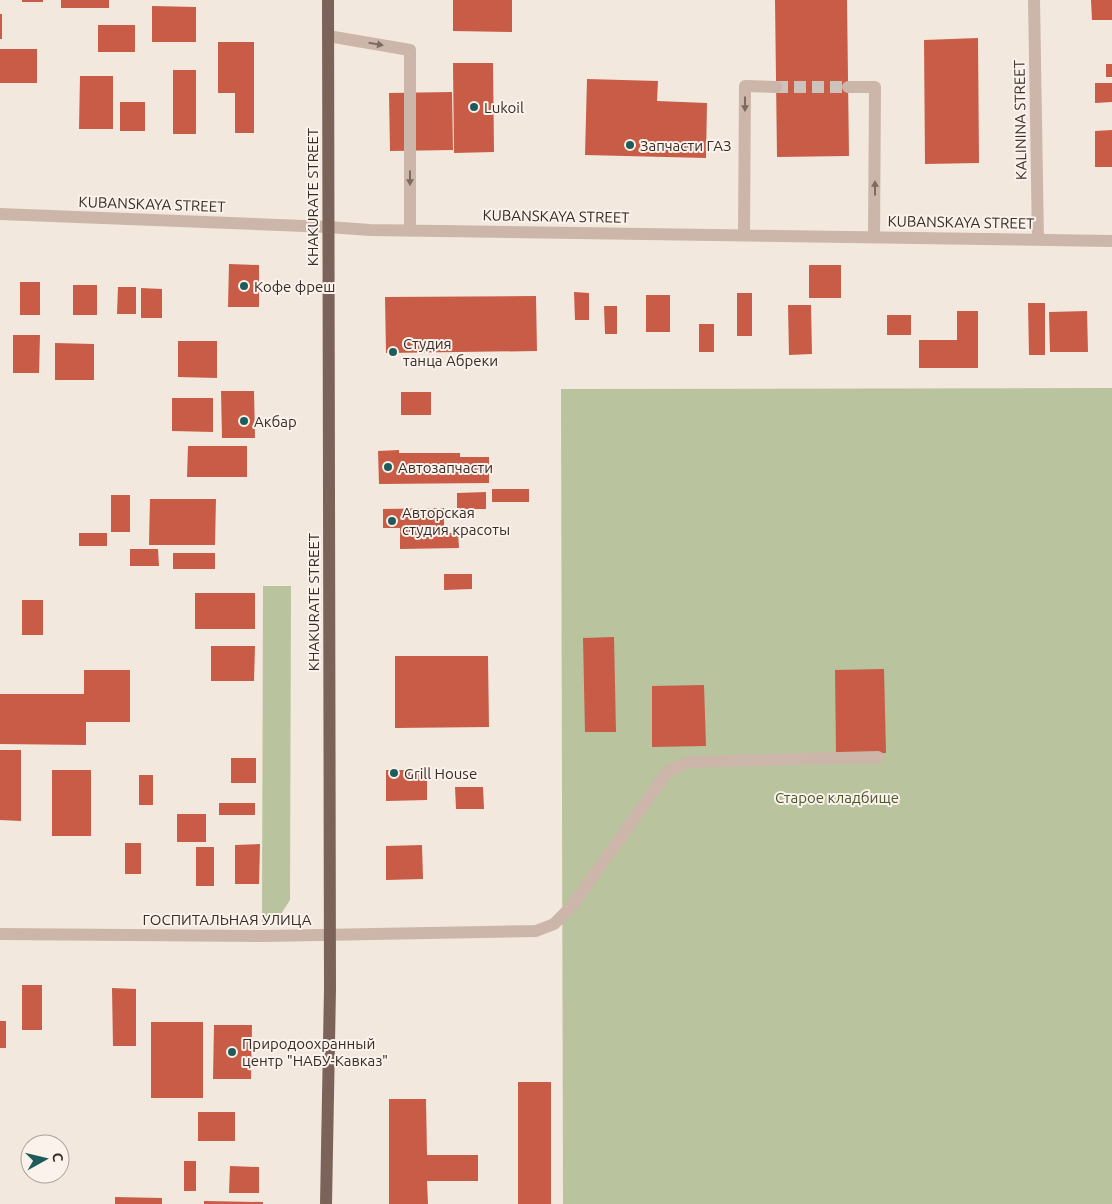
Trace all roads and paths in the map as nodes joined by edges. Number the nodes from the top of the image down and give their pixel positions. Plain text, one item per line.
1 (328, 0) edge
2 (1034, 0) edge
3 (328, 36) junction
4 (776, 87) tunnel mouth
5 (848, 87) tunnel mouth
6 (0, 214) edge
7 (329, 227) junction
8 (410, 231) junction
9 (744, 235) junction
10 (874, 237) junction
11 (1038, 240) junction
12 (1112, 241) edge
13 (878, 757) dead end
14 (0, 934) edge
15 (328, 935) junction
16 (326, 1204) edge

1 - 3 main road, KHAKURATE STREET
2 - 11 street, KALININA STREET
3 - 7 main road, KHAKURATE STREET
3 -> 8 street
4 -> 9 street
10 -> 5 street
6 - 7 street, KUBANSKAYA STREET
7 - 8 street, KUBANSKAYA STREET
7 - 15 main road, KHAKURATE STREET
8 - 9 street, KUBANSKAYA STREET
9 - 10 street, KUBANSKAYA STREET
10 - 11 street, KUBANSKAYA STREET
11 - 12 street, KUBANSKAYA STREET
13 - 15 street, ГОСПИТАЛЬНАЯ УЛИЦА
14 - 15 street, ГОСПИТАЛЬНАЯ УЛИЦА
15 - 16 main road, KHAKURATE STREET

